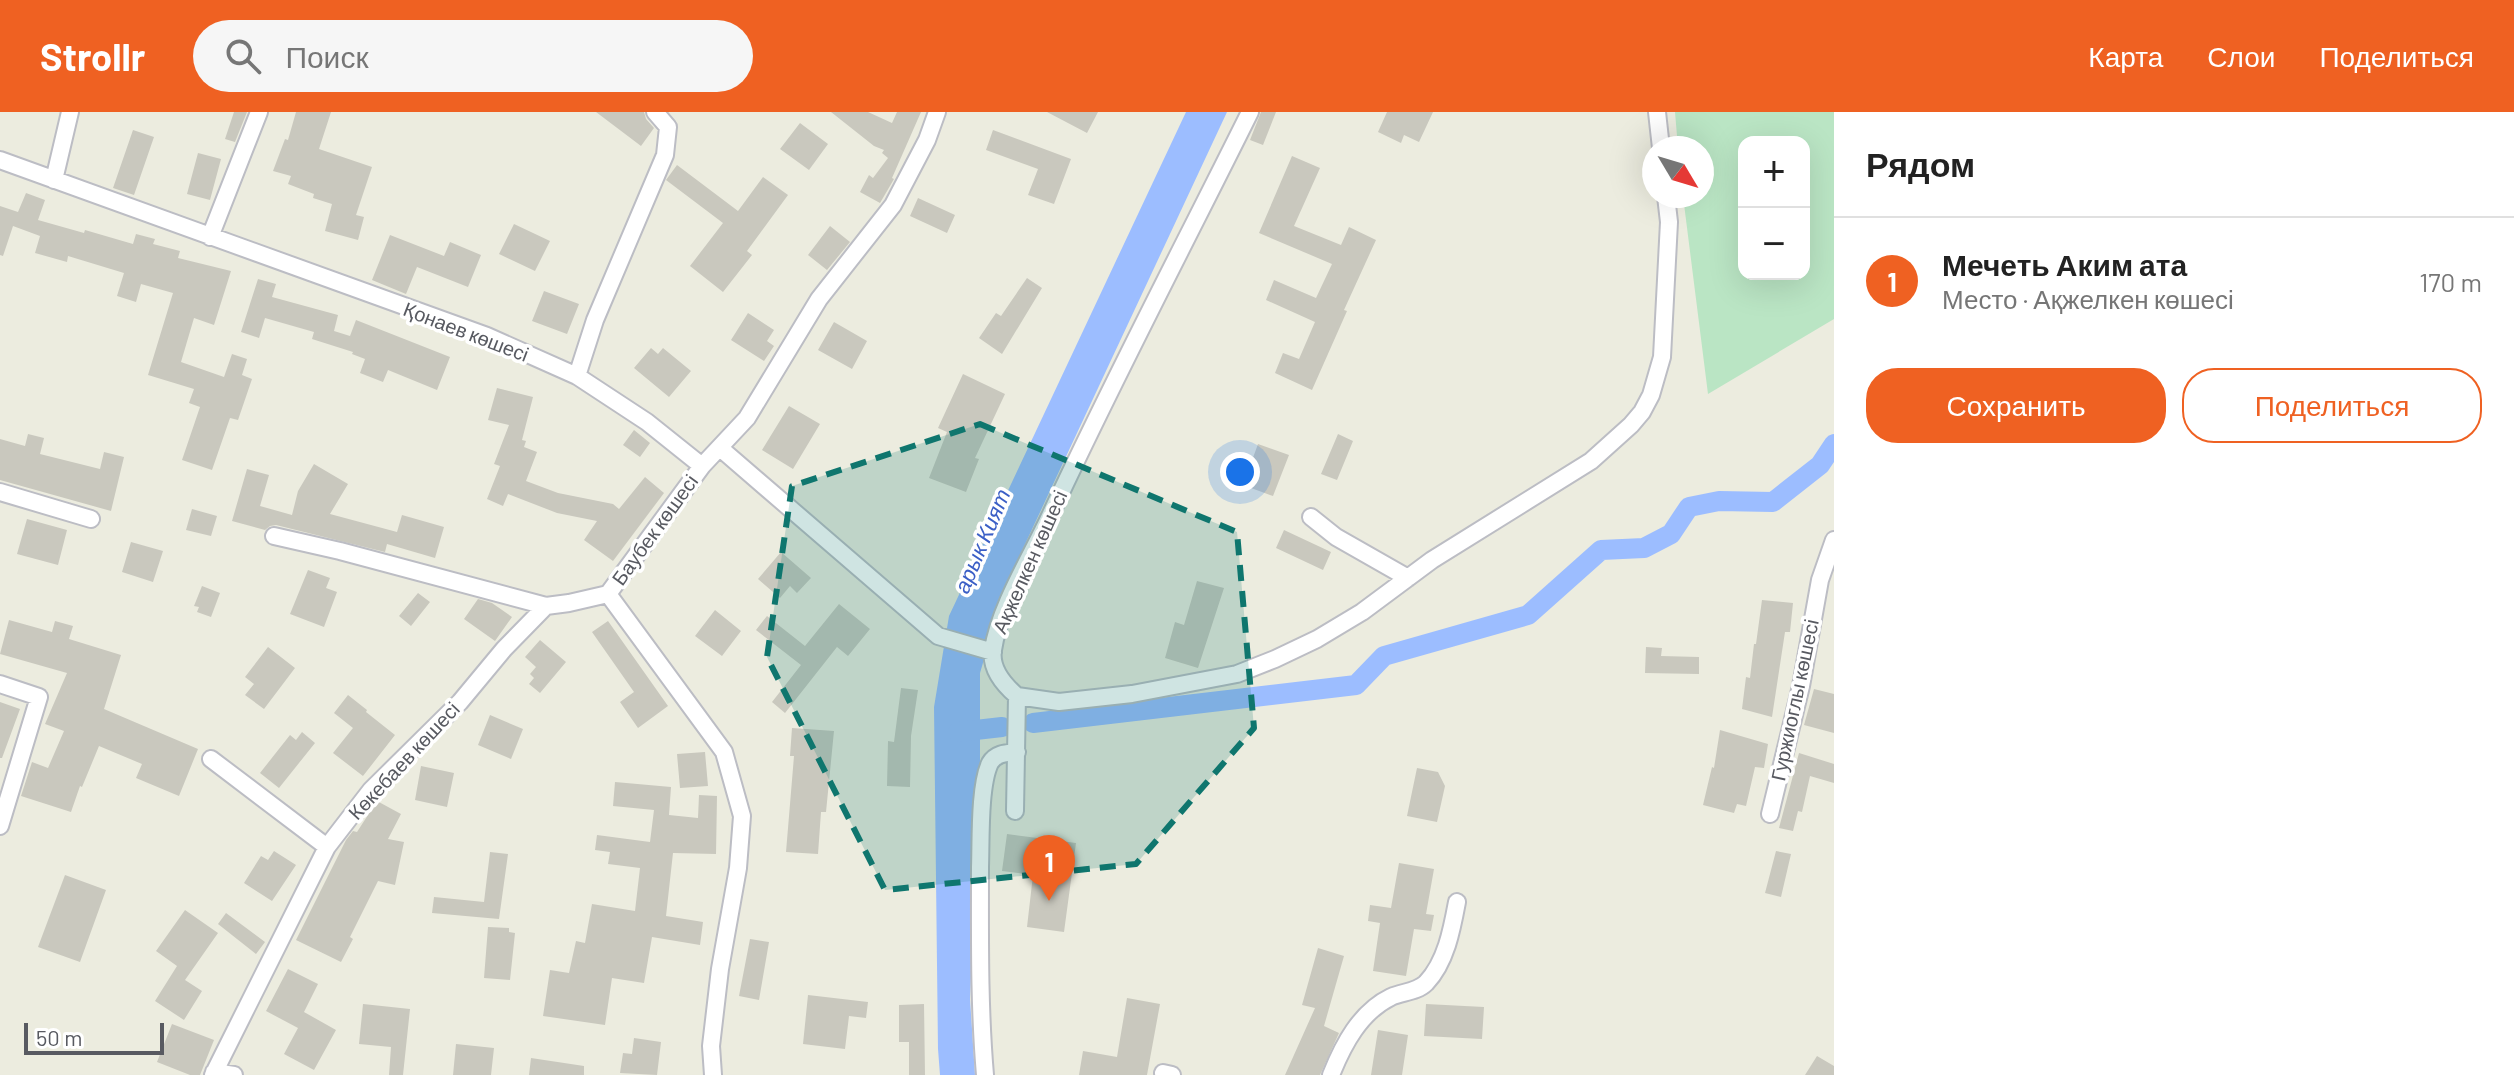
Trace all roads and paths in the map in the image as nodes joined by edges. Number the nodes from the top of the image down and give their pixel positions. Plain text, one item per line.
1 (70, 112) edge
2 (259, 112) edge
3 (655, 112) edge
4 (937, 112) edge
5 (1250, 112) edge
6 (1657, 112) edge
7 (1660, 136) edge
8 (0, 160) edge
9 (54, 180) junction
10 (1667, 208) edge
11 (210, 237) junction
12 (577, 376) junction
13 (720, 448) junction
14 (702, 466) junction
15 (0, 492) edge
16 (1311, 517) dead end
17 (91, 519) dead end
18 (274, 536) dead end
19 (1834, 540) edge
20 (1408, 578) junction
21 (608, 594) junction
22 (546, 606) junction
23 (991, 651) junction
24 (0, 684) edge
25 (1017, 696) junction
26 (1017, 752) junction
27 (211, 759) dead end
28 (1015, 811) dead end
29 (1770, 814) dead end
30 (0, 826) edge
31 (327, 847) junction
32 (1457, 902) dead end
33 (213, 1074) edge
34 (234, 1075) edge
35 (713, 1075) edge
36 (985, 1075) edge
37 (1331, 1075) edge

1 - 9 street
2 - 11 street
3 - 12 street
4 - 13 street, Баубек көшесі
5 - 23 street, Ақжелкен көшесі
6 - 7 street
8 - 9 street, Қонаев көшесі
9 - 11 street, Қонаев көшесі
10 - 20 street
11 - 12 street, Қонаев көшесі
12 - 14 street, Қонаев көшесі
13 - 14 street, Баубек көшесі
13 - 23 street
14 - 21 street, Баубек көшесі
15 - 17 street
16 - 20 street
18 - 22 street
19 - 29 street, Гуржиоглы көшесі
20 - 25 street
21 - 22 street
21 - 35 street, Баубек көшесі
22 - 31 street, Көкебаев көшесі
23 - 25 street, Ақжелкен көшесі
24 - 30 street
25 - 26 street
26 - 28 street
26 - 36 street
27 - 31 street
31 - 33 street, Көкебаев көшесі
32 - 37 street
33 - 34 street

